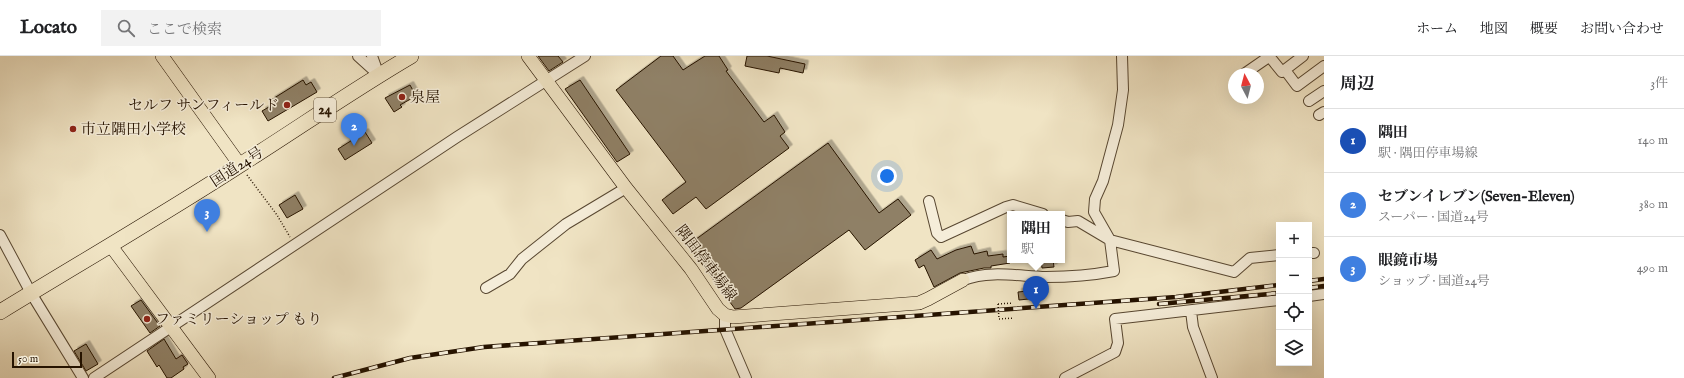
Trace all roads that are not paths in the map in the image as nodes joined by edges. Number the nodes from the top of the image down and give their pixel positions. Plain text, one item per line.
1 (162, 56) edge
2 (358, 56) edge
3 (372, 56) edge
4 (411, 56) edge
5 (528, 56) edge
6 (585, 56) edge
7 (1122, 56) edge
8 (1269, 56) edge
9 (1303, 56) edge
10 (1321, 56) edge
11 (1324, 60) edge
12 (1324, 66) edge
13 (1252, 68) edge
14 (1285, 70) junction
15 (379, 75) junction
16 (547, 81) junction
17 (1324, 91) edge
18 (1309, 101) dead end
19 (240, 165) junction
20 (626, 188) junction
21 (929, 201) dead end
22 (1033, 211) edge
23 (1065, 221) edge
24 (0, 235) edge
25 (1110, 240) junction
26 (111, 246) junction
27 (1276, 255) edge
28 (963, 280) joint
29 (486, 288) dead end
30 (31, 293) junction
31 (1324, 294) edge
32 (1312, 296) edge
33 (1276, 300) edge
34 (1191, 311) junction
35 (0, 312) edge
36 (725, 315) junction
37 (172, 327) junction
38 (83, 378) edge
39 (94, 378) edge
40 (209, 378) edge
41 (746, 378) edge
42 (1065, 378) edge
43 (1212, 378) edge

1 - 19 main road
2 - 15 street
3 - 15 street
4 - 15 highway, 国道24号 / 24
5 - 16 main road, 隅田停車場線
6 - 16 street
7 - 25 street
8 - 13 street
8 - 14 street
9 - 14 street
10 - 11 street
12 - 14 street
15 - 19 highway, 国道24号 / 24
16 - 20 main road, 隅田停車場線
16 - 37 street
17 - 18 street
19 - 26 highway, 国道24号 / 24
20 - 29 street
20 - 36 main road, 隅田停車場線
21 - 22 street
23 - 25 street
24 - 30 street
25 - 27 street
25 - 28 street
26 - 30 highway, 国道24号 / 24
26 - 37 main road
28 - 36 main road, 隅田停車場線
30 - 35 highway, 国道24号 / 24
30 - 38 street
31 - 32 street
33 - 34 street
34 - 42 street
34 - 43 street
36 - 41 street
37 - 39 street
37 - 40 main road

